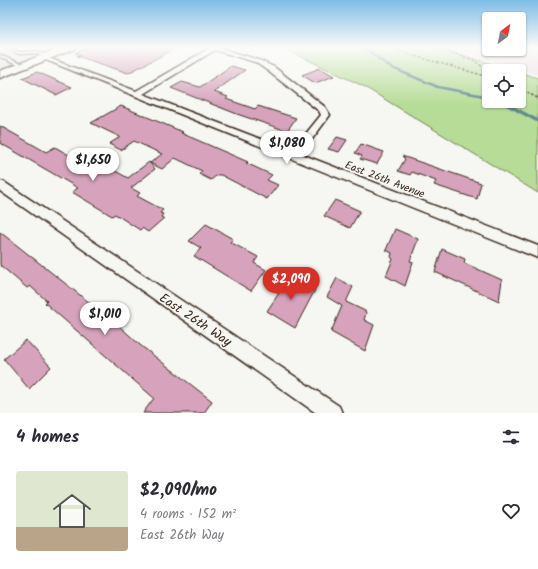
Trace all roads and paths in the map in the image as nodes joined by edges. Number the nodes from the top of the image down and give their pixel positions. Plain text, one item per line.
1 (22, 66) edge
2 (68, 66) edge
3 (182, 66) edge
4 (266, 66) edge
5 (451, 66) edge
6 (0, 75) edge
7 (482, 75) edge
8 (526, 92) edge
9 (136, 94) junction
10 (538, 98) edge
11 (294, 156) junction
12 (0, 185) edge
13 (538, 252) edge
14 (332, 413) edge

1 - 6 street
2 - 9 street, East 26th Avenue
3 - 9 street
4 - 11 street
5 - 7 path
8 - 10 path
9 - 11 street, East 26th Avenue
11 - 13 street, East 26th Avenue
12 - 14 street, East 26th Way

